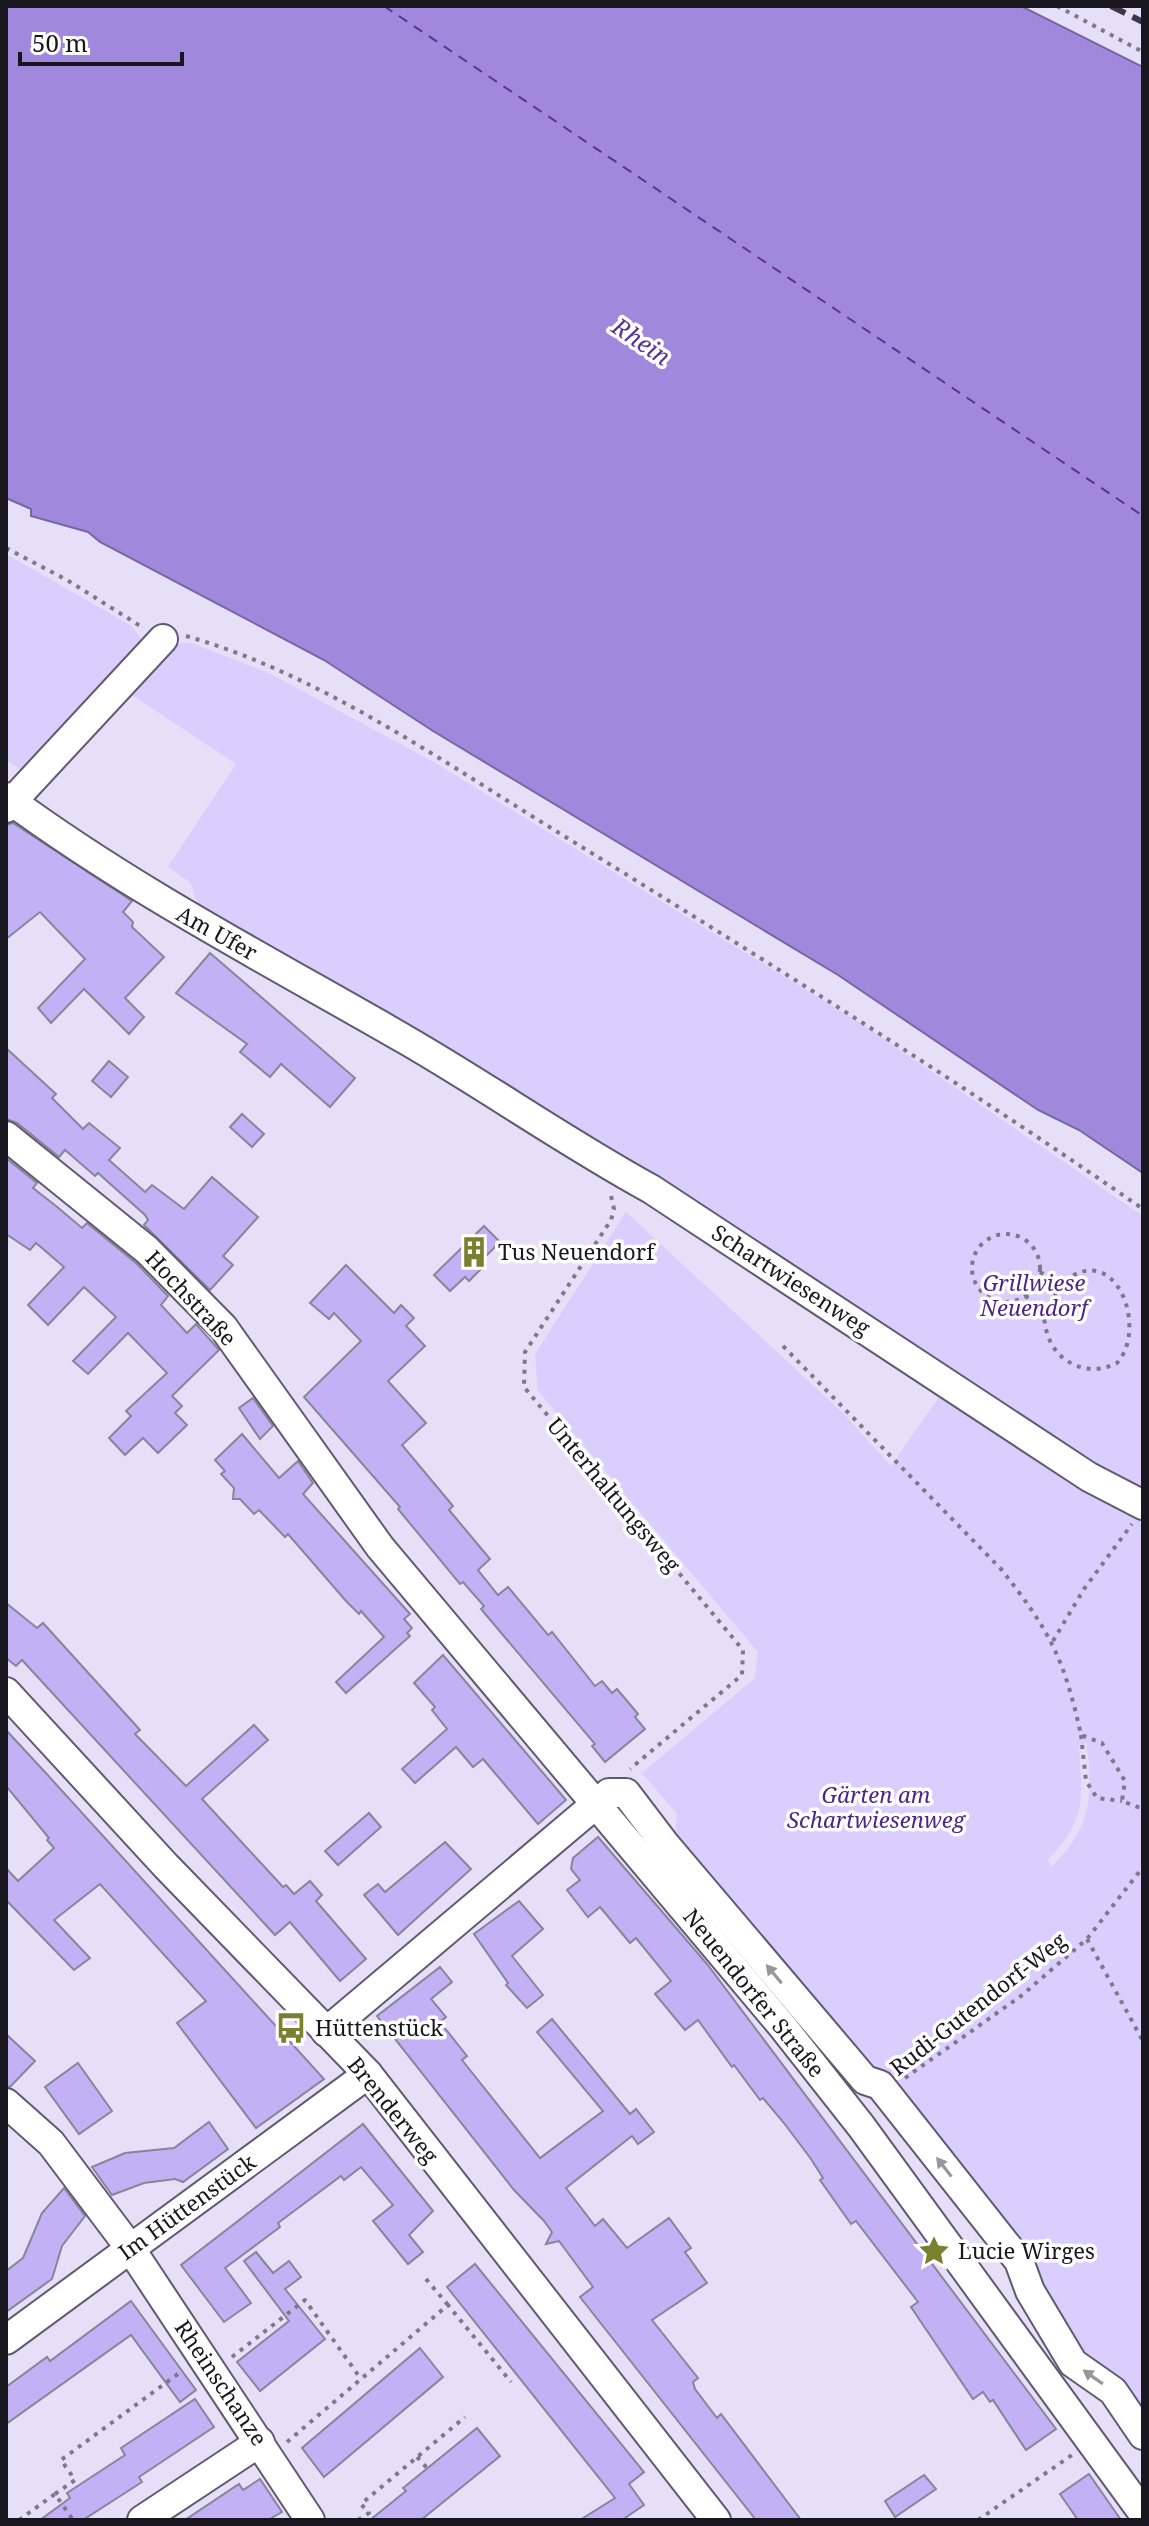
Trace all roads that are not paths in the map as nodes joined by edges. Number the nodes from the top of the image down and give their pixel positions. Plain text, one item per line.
1 (163, 639) road end
2 (8, 802) edge
3 (437, 1057) joint
4 (6, 1136) edge
5 (341, 1493) joint
6 (1139, 1513) edge
7 (6, 1692) edge
8 (603, 1798) junction
9 (326, 2032) junction
10 (368, 2074) junction
11 (8, 2110) edge
12 (130, 2248) junction
13 (6, 2340) edge
14 (1143, 2435) edge
15 (265, 2450) junction
16 (1143, 2513) edge
17 (142, 2520) edge
18 (310, 2520) edge
19 (716, 2520) edge

1 - 2 street
2 - 3 street, Am Ufer
3 - 6 street, Schartwiesenweg
4 - 5 street, Hochstraße
5 - 8 street, Neuendorfer Straße
7 - 9 street, Brenderweg
8 - 9 street
14 -> 8 street
8 - 16 street, Neuendorfer Straße
9 - 10 street, Brenderweg
10 - 12 street, Im Hüttenstück
10 - 19 street, Brenderweg
11 - 12 street, Rheinschanze
12 - 13 street, Im Hüttenstück
12 - 15 street, Rheinschanze
15 - 17 street
15 - 18 street, Rheinschanze

